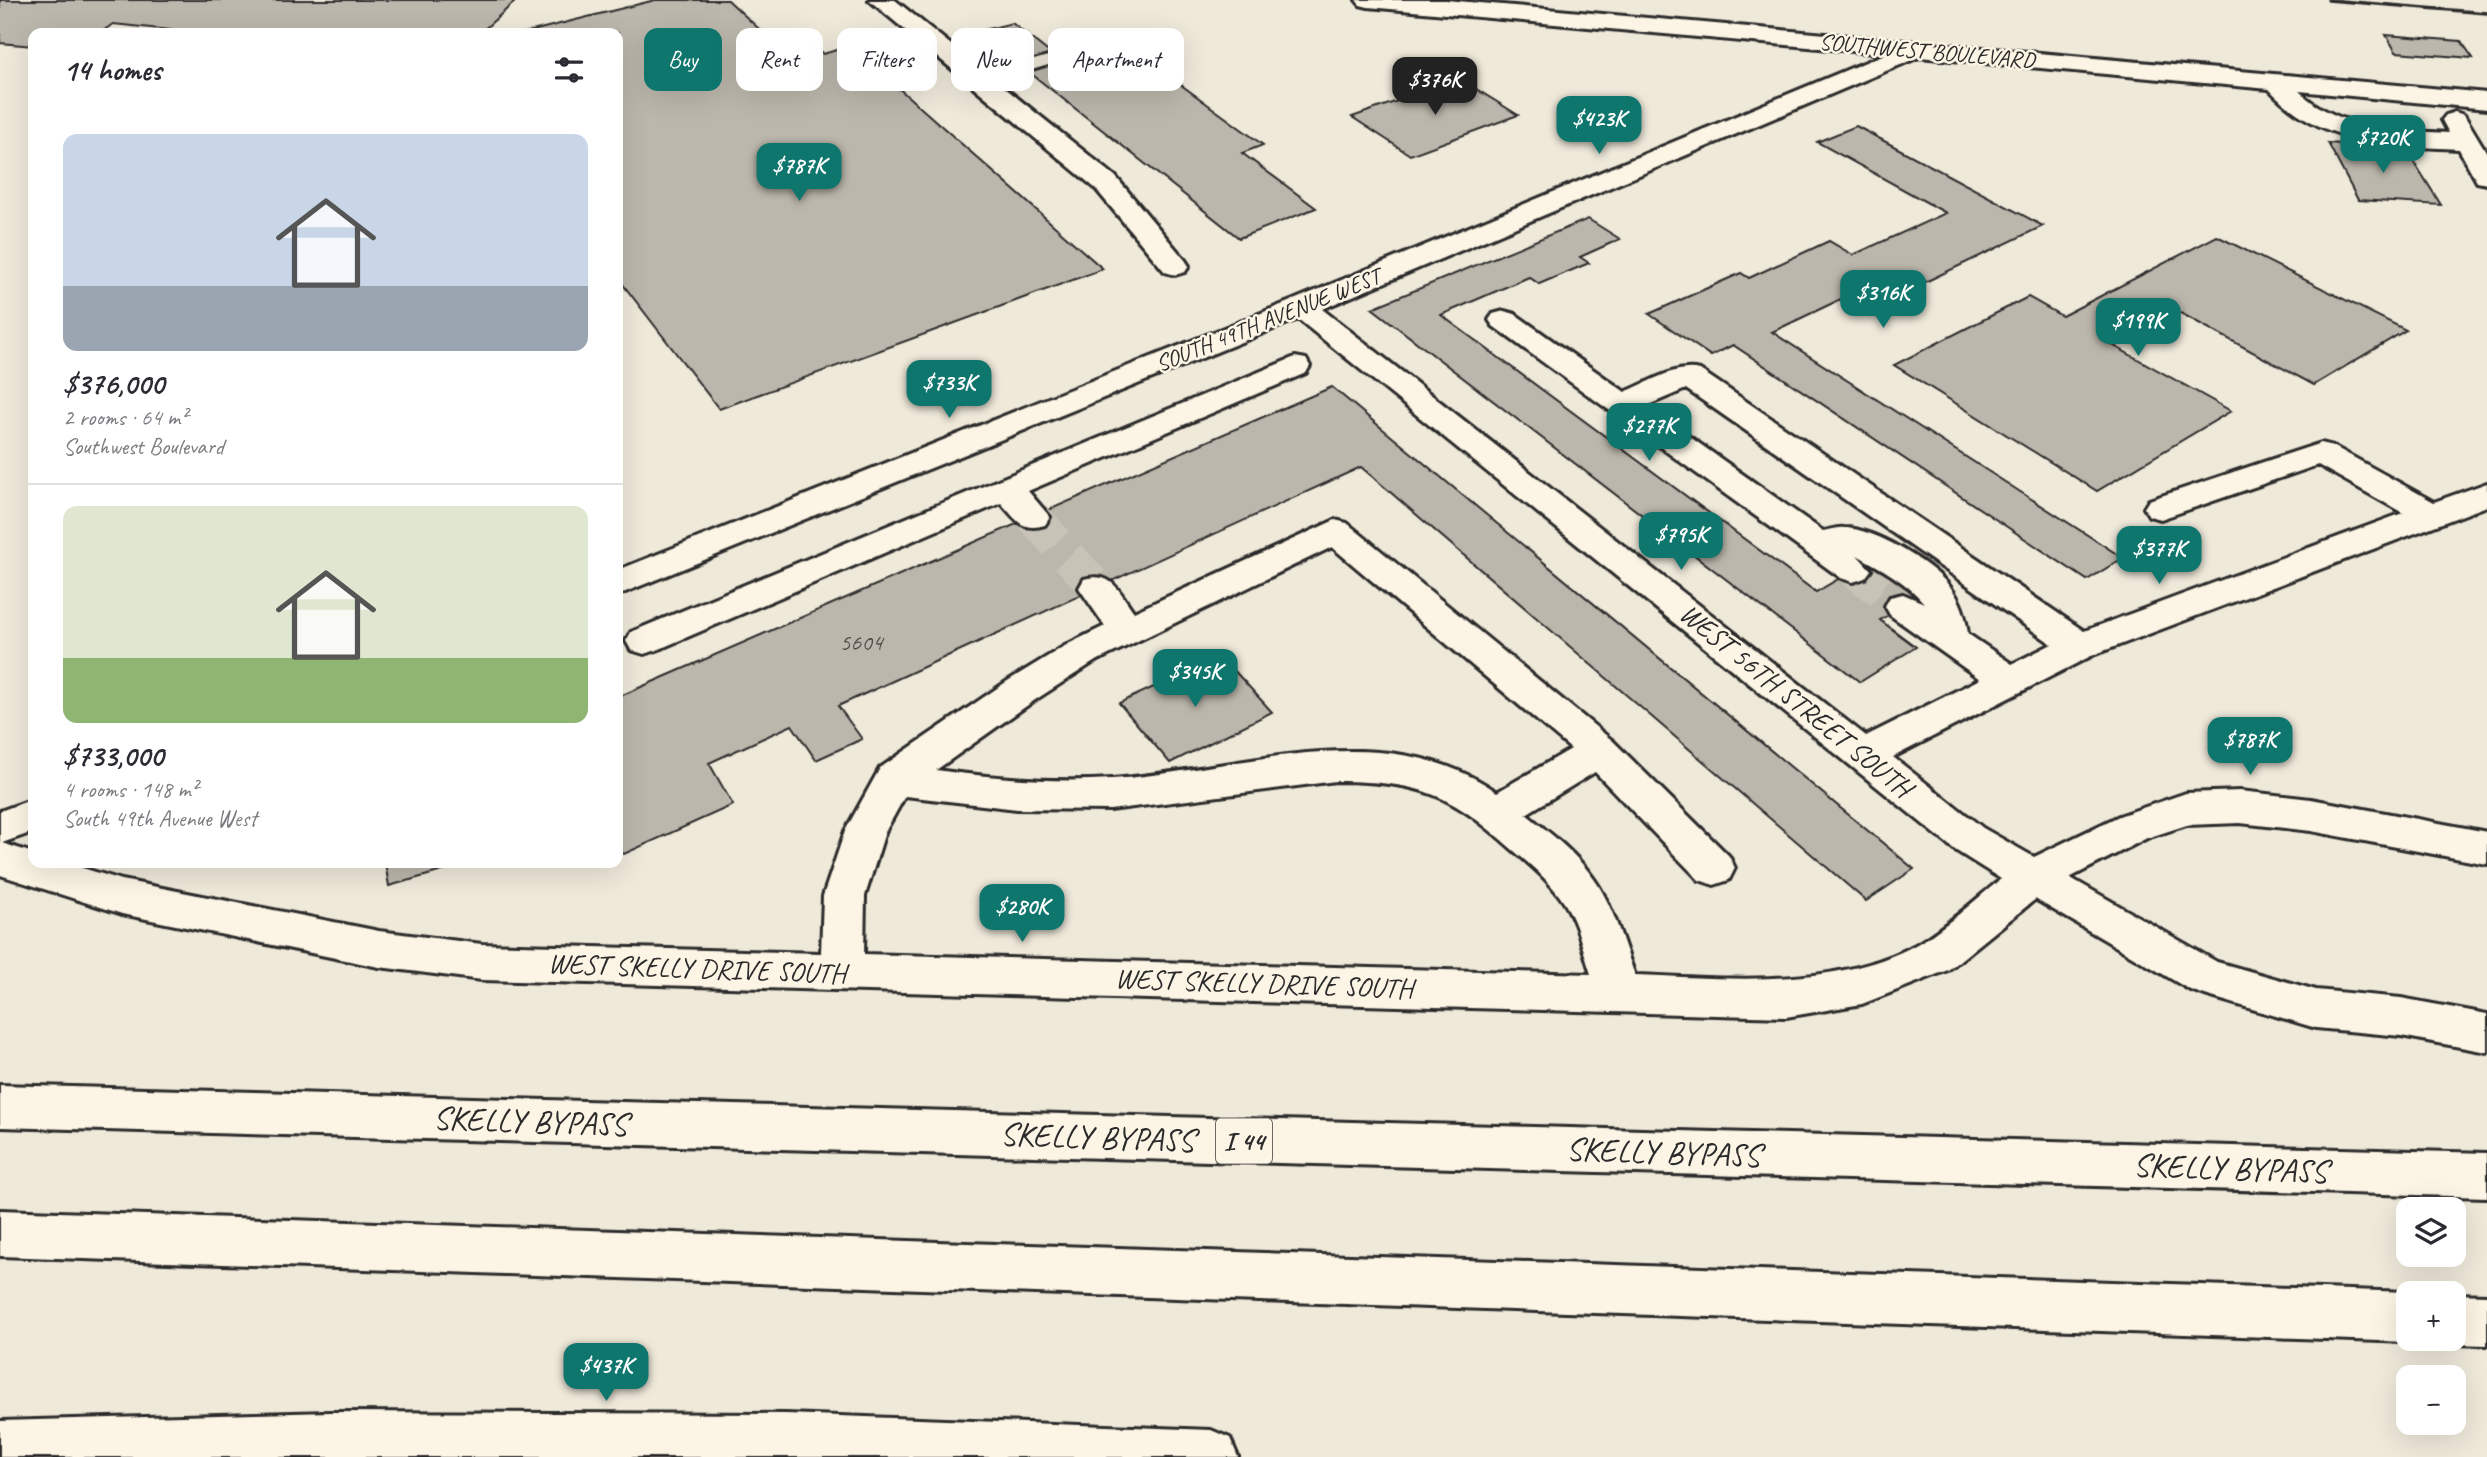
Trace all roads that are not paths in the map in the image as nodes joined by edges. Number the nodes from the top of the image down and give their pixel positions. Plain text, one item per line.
1 (881, 0) edge
2 (1368, 0) edge
3 (1915, 50) junction
4 (2276, 82) junction
5 (2442, 97) junction
6 (2487, 101) edge
7 (2468, 142) junction
8 (2487, 176) edge
9 (1175, 267) dead end
10 (1301, 307) junction
11 (1504, 320) dead end
12 (1295, 366) dead end
13 (1623, 404) junction
14 (1006, 488) junction
15 (2487, 494) edge
16 (2161, 508) dead end
17 (2432, 515) junction
18 (1033, 517) tunnel mouth
19 (1818, 544) junction
20 (1935, 544) junction
21 (1900, 566) junction
22 (1853, 570) tunnel mouth
23 (623, 581) edge
24 (1097, 587) tunnel mouth
25 (1903, 606) tunnel mouth
26 (1128, 631) junction
27 (1950, 639) junction
28 (644, 640) dead end
29 (2080, 646) junction
30 (2009, 681) junction
31 (1599, 751) junction
32 (1864, 754) junction
33 (894, 779) junction
34 (1496, 812) junction
35 (28, 817) edge
36 (0, 828) edge
37 (2487, 848) edge
38 (0, 859) edge
39 (28, 868) edge
40 (29, 868) edge
41 (1714, 868) dead end
42 (2033, 877) junction
43 (842, 972) junction
44 (1619, 993) junction
45 (2487, 1033) edge
46 (0, 1106) edge
47 (2487, 1175) edge
48 (0, 1233) edge
49 (2396, 1318) edge
50 (2466, 1319) edge
51 (2487, 1320) edge
52 (0, 1448) edge
53 (1211, 1457) edge

1 - 9 main road
2 - 3 main road, SOUTHWEST BOULEVARD
3 - 4 main road, SOUTHWEST BOULEVARD
3 - 10 main road, SOUTH 49TH AVENUE WEST
4 - 5 main road, SOUTHWEST BOULEVARD
4 - 7 main road
5 - 6 main road, SOUTHWEST BOULEVARD
5 - 7 main road
7 - 8 main road
10 - 23 main road, SOUTH 49TH AVENUE WEST
10 - 32 main road, WEST 56TH STREET SOUTH
11 - 13 main road
12 - 14 main road
13 - 19 main road
13 - 20 main road
14 - 18 main road
14 - 28 main road
15 - 17 main road
16 - 17 main road
17 - 29 main road
19 - 21 main road
19 - 22 main road
20 - 21 main road
20 - 29 main road
21 - 27 main road
24 - 26 main road
25 - 27 main road
26 - 31 main road
26 - 33 main road
27 - 30 main road
29 - 30 main road
30 - 32 main road
31 - 34 main road
31 - 41 main road
32 - 42 main road, WEST 56TH STREET SOUTH
33 - 34 main road
33 - 43 main road
34 - 44 main road
35 - 36 main road
37 - 42 main road, WEST SKELLY DRIVE SOUTH
38 - 39 main road, WEST SKELLY DRIVE SOUTH
40 - 43 main road, WEST SKELLY DRIVE SOUTH
42 - 44 main road, WEST SKELLY DRIVE SOUTH
42 - 45 main road, WEST 56TH STREET SOUTH
43 - 44 main road, WEST SKELLY DRIVE SOUTH
46 - 47 main road, SKELLY BYPASS / I 44
48 - 49 main road
50 - 51 main road
52 - 53 main road

